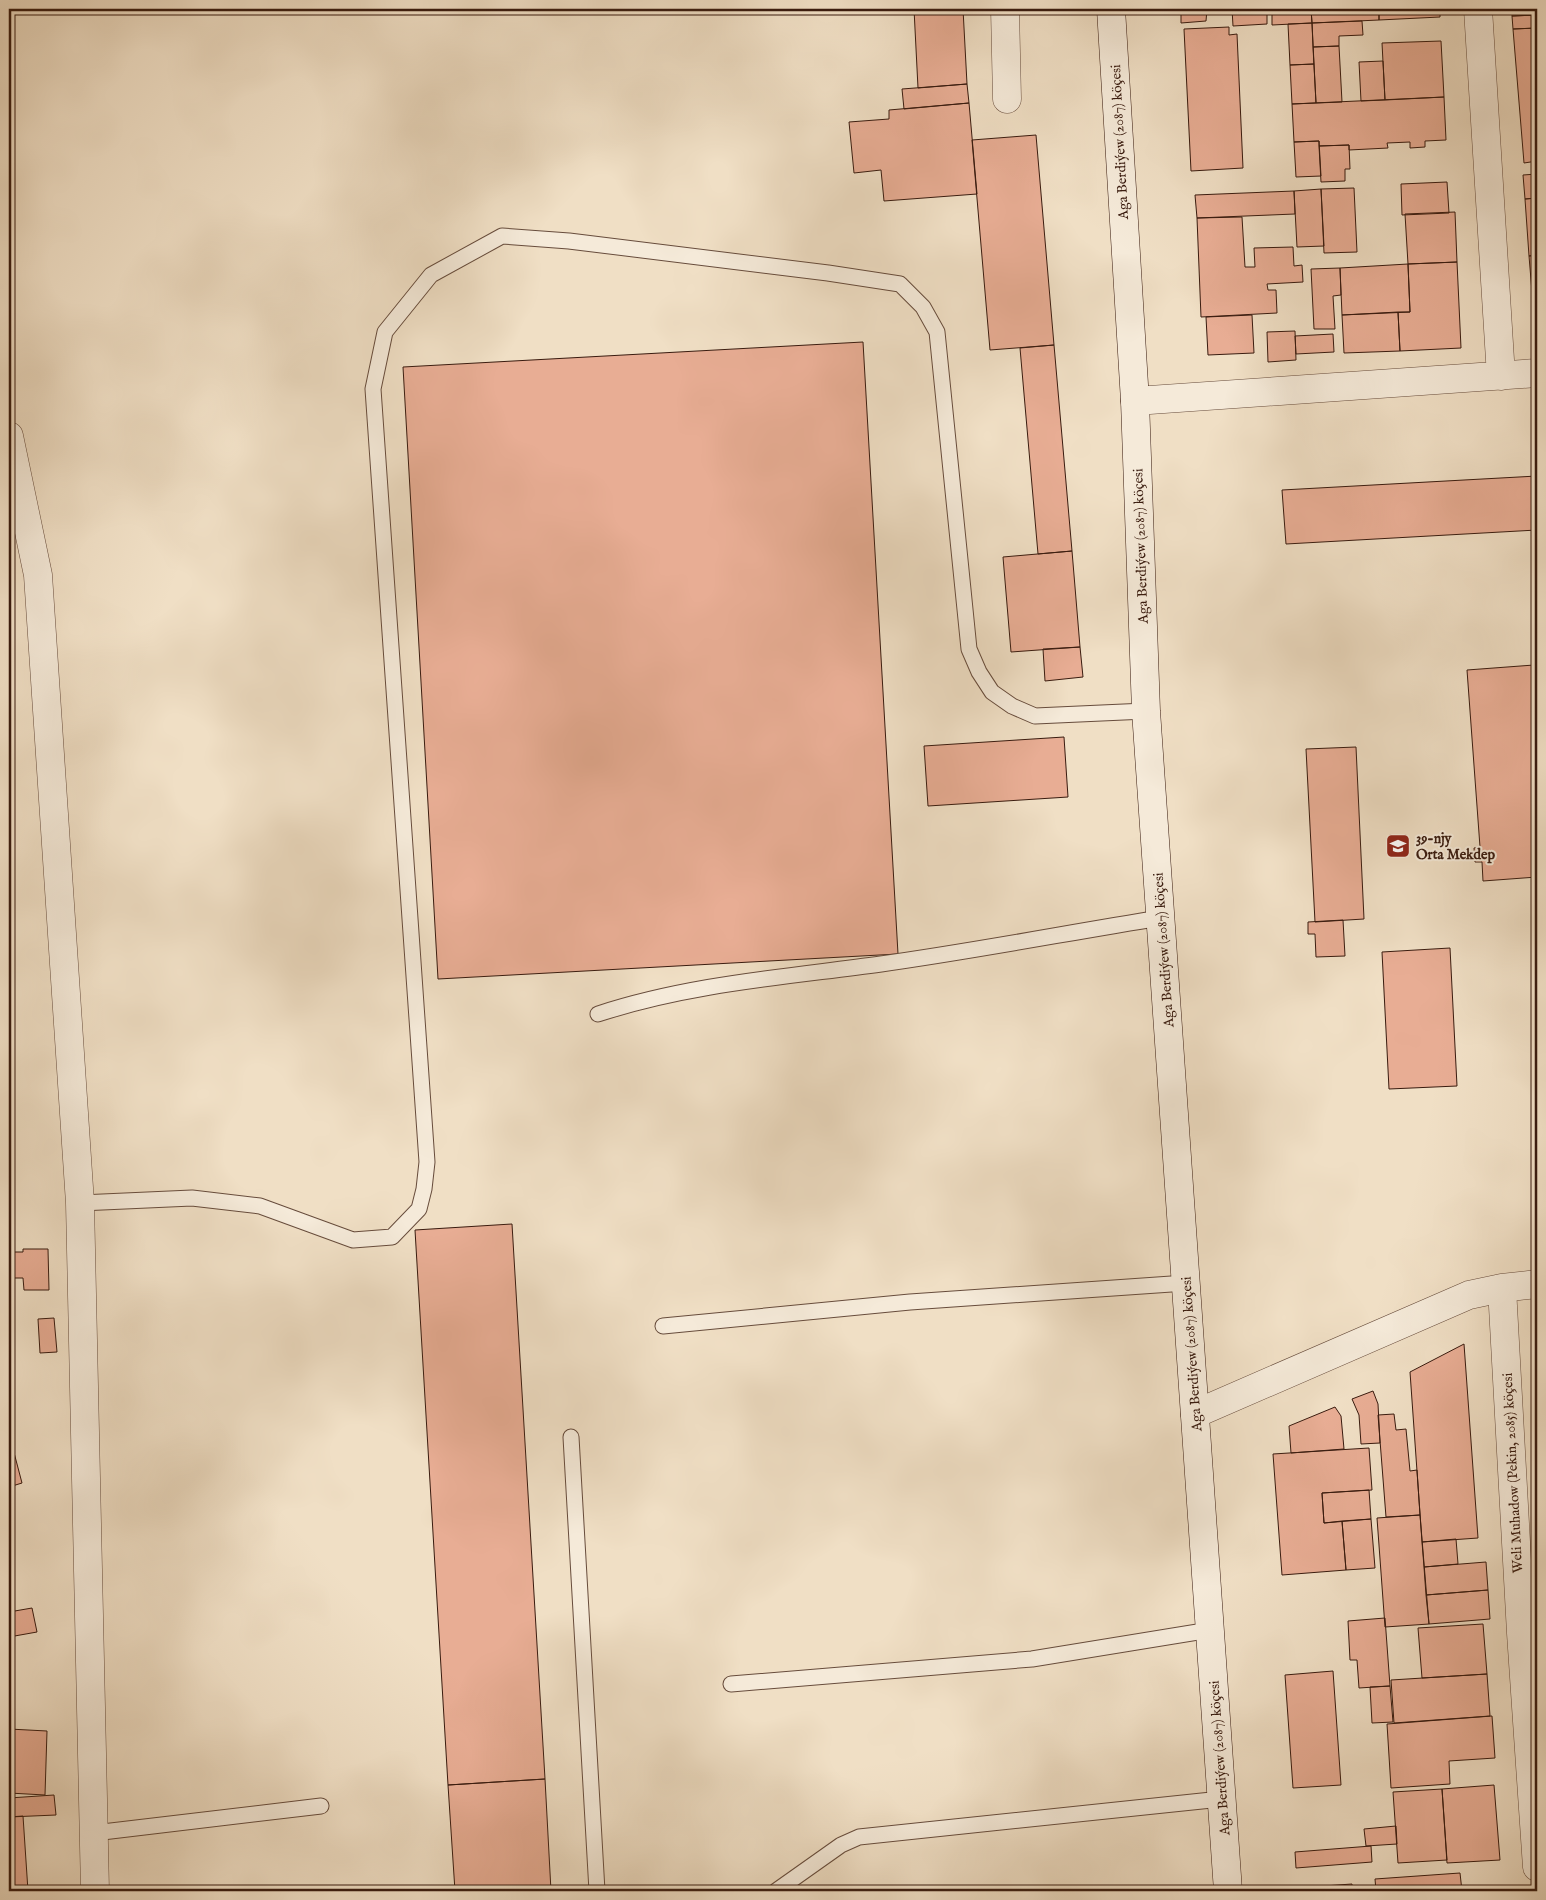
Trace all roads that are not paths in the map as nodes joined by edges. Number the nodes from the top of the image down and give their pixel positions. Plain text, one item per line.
1 (1005, 9) edge
2 (1111, 9) edge
3 (1478, 9) edge
4 (1007, 99) dead end
5 (1537, 373) edge
6 (1500, 376) junction
7 (1135, 401) junction
8 (9, 436) edge
9 (1146, 711) junction
10 (1160, 918) junction
11 (598, 1014) dead end
12 (80, 1203) junction
13 (1186, 1283) junction
14 (1537, 1284) edge
15 (1502, 1288) junction
16 (663, 1326) dead end
17 (1195, 1414) junction
18 (571, 1437) dead end
19 (1210, 1630) junction
20 (1529, 1632) edge
21 (731, 1684) dead end
22 (1221, 1799) junction
23 (321, 1806) dead end
24 (94, 1833) junction
25 (1537, 1867) edge
26 (95, 1891) edge
27 (597, 1891) edge
28 (776, 1891) edge
29 (1228, 1891) edge

1 - 4 street
2 - 7 street, Aga Berdiýew (2087) köçesi
3 - 6 street
5 - 6 street
6 - 7 street
7 - 9 street, Aga Berdiýew (2087) köçesi
8 - 12 street
9 - 10 street, Aga Berdiýew (2087) köçesi
9 - 12 lane
10 - 11 lane
10 - 13 street, Aga Berdiýew (2087) köçesi
12 - 24 street
13 - 16 lane
13 - 17 street, Aga Berdiýew (2087) köçesi
14 - 15 street
15 - 17 street
15 - 20 street, Weli Muhadow (Pekin, 2085) köçesi
17 - 19 street, Aga Berdiýew (2087) köçesi
18 - 27 lane
19 - 21 lane
19 - 22 street, Aga Berdiýew (2087) köçesi
20 - 25 street, Weli Muhadow (Pekin, 2085) köçesi
22 - 28 lane
22 - 29 street, Aga Berdiýew (2087) köçesi
23 - 24 lane
24 - 26 street

